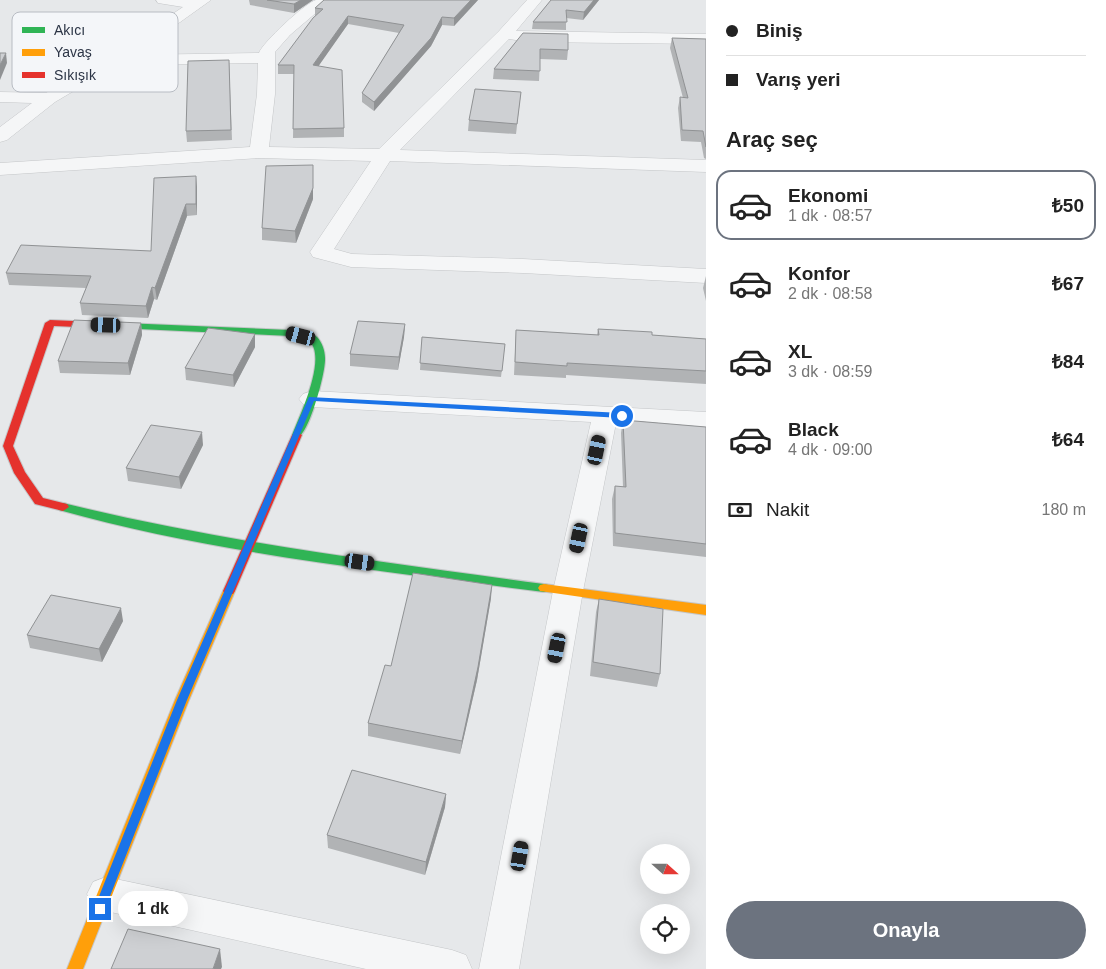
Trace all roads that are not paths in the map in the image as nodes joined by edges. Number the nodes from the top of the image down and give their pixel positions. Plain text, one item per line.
1 (163, 0) edge
2 (324, 0) edge
3 (535, 0) edge
4 (201, 3) edge
5 (178, 18) edge
6 (505, 34) junction
7 (706, 39) edge
8 (266, 58) junction
9 (178, 59) edge
10 (58, 92) edge
11 (0, 97) edge
12 (48, 98) junction
13 (0, 136) edge
14 (258, 152) junction
15 (385, 154) junction
16 (706, 166) edge
17 (0, 168) edge
18 (706, 276) edge
19 (312, 399) junction
20 (605, 415) junction
21 (706, 420) edge
22 (248, 546) junction
23 (568, 591) junction
24 (706, 610) edge
25 (106, 894) junction
26 (75, 969) edge
27 (452, 969) edge
28 (499, 969) edge

1 - 4 street
2 - 8 street
3 - 6 street
4 - 5 street
6 - 7 street
6 - 15 street
8 - 9 street
8 - 14 street
10 - 12 street
11 - 12 street
12 - 13 street
14 - 15 street
14 - 17 street
15 - 16 street
15 - 18 street
19 - 20 street
19 - 22 street
19 - 22 street
20 - 21 street
20 - 23 street
22 - 23 street
22 - 25 street
23 - 24 street
23 - 28 street
25 - 26 street
25 - 27 street

